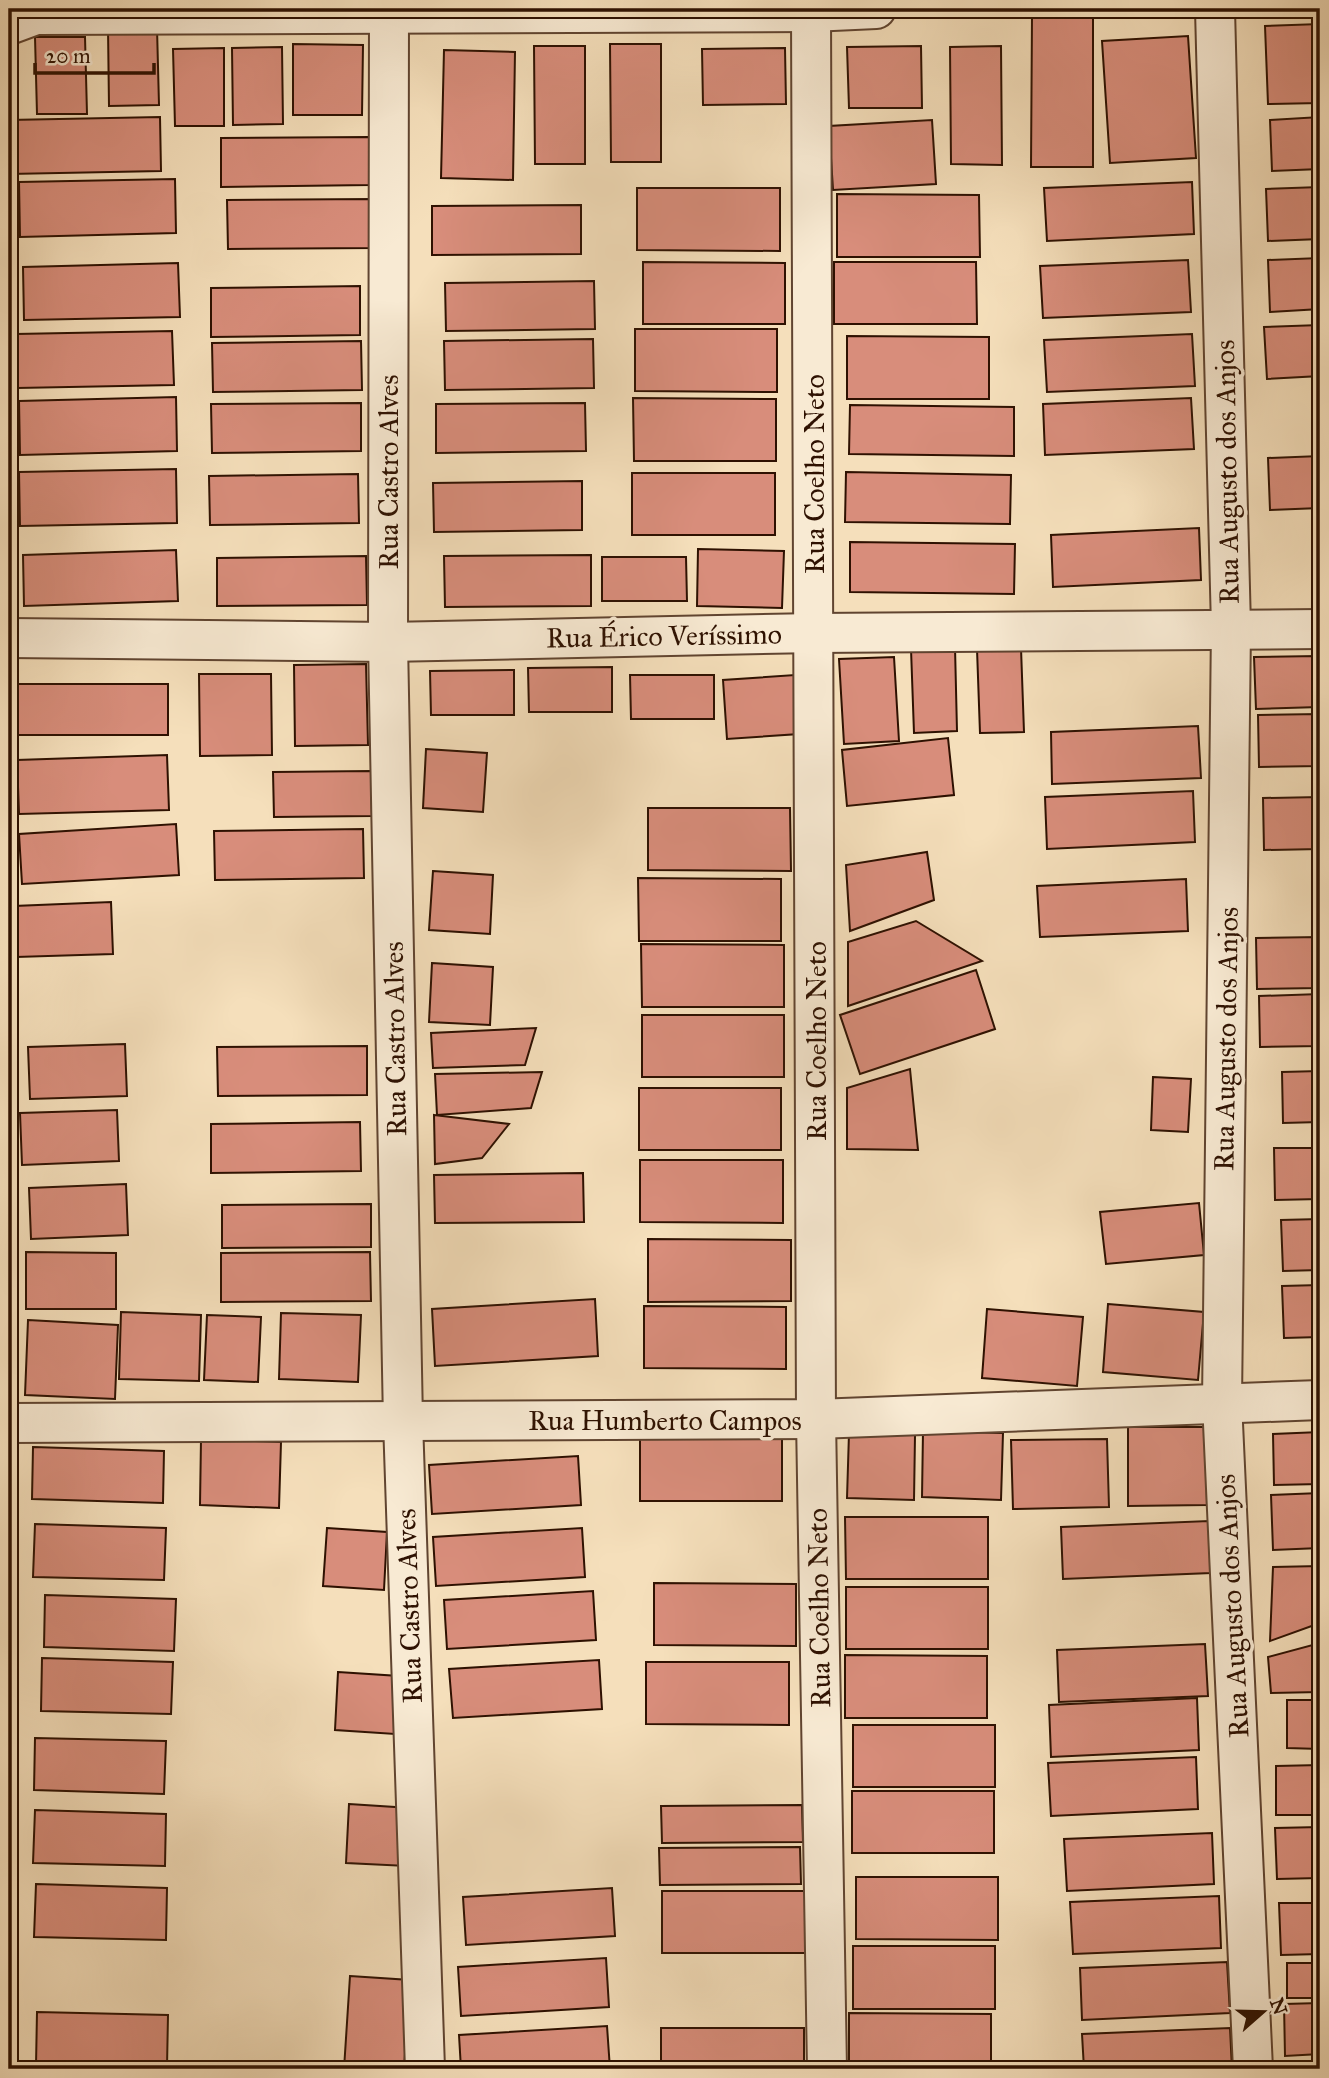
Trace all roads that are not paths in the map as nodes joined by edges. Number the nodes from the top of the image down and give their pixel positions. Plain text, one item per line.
1 (876, 9) edge
2 (1215, 9) edge
3 (389, 10) edge
4 (811, 12) junction
5 (9, 25) edge
6 (1231, 627) junction
7 (1320, 629) edge
8 (815, 633) junction
9 (9, 638) edge
10 (388, 642) junction
11 (1320, 1400) edge
12 (1223, 1402) junction
13 (816, 1419) junction
14 (402, 1421) junction
15 (9, 1423) edge
16 (425, 2069) edge
17 (827, 2069) edge
18 (1253, 2069) edge

1 - 4 street
2 - 6 street, Rua Augusto dos Anjos
3 - 4 street
3 - 5 street
3 - 10 street, Rua Castro Alves
4 - 8 street, Rua Coelho Neto
6 - 7 street, Rua Érico Veríssimo
6 - 8 street, Rua Érico Veríssimo
6 - 12 street, Rua Augusto dos Anjos
8 - 10 street, Rua Érico Veríssimo
8 - 13 street, Rua Coelho Neto
9 - 10 street, Rua Érico Veríssimo
10 - 14 street, Rua Castro Alves
11 - 12 street, Rua Humberto Campos
12 - 13 street, Rua Humberto Campos
12 - 18 street, Rua Augusto dos Anjos
13 - 14 street, Rua Humberto Campos
13 - 17 street, Rua Coelho Neto
14 - 15 street, Rua Humberto Campos
14 - 16 street, Rua Castro Alves

